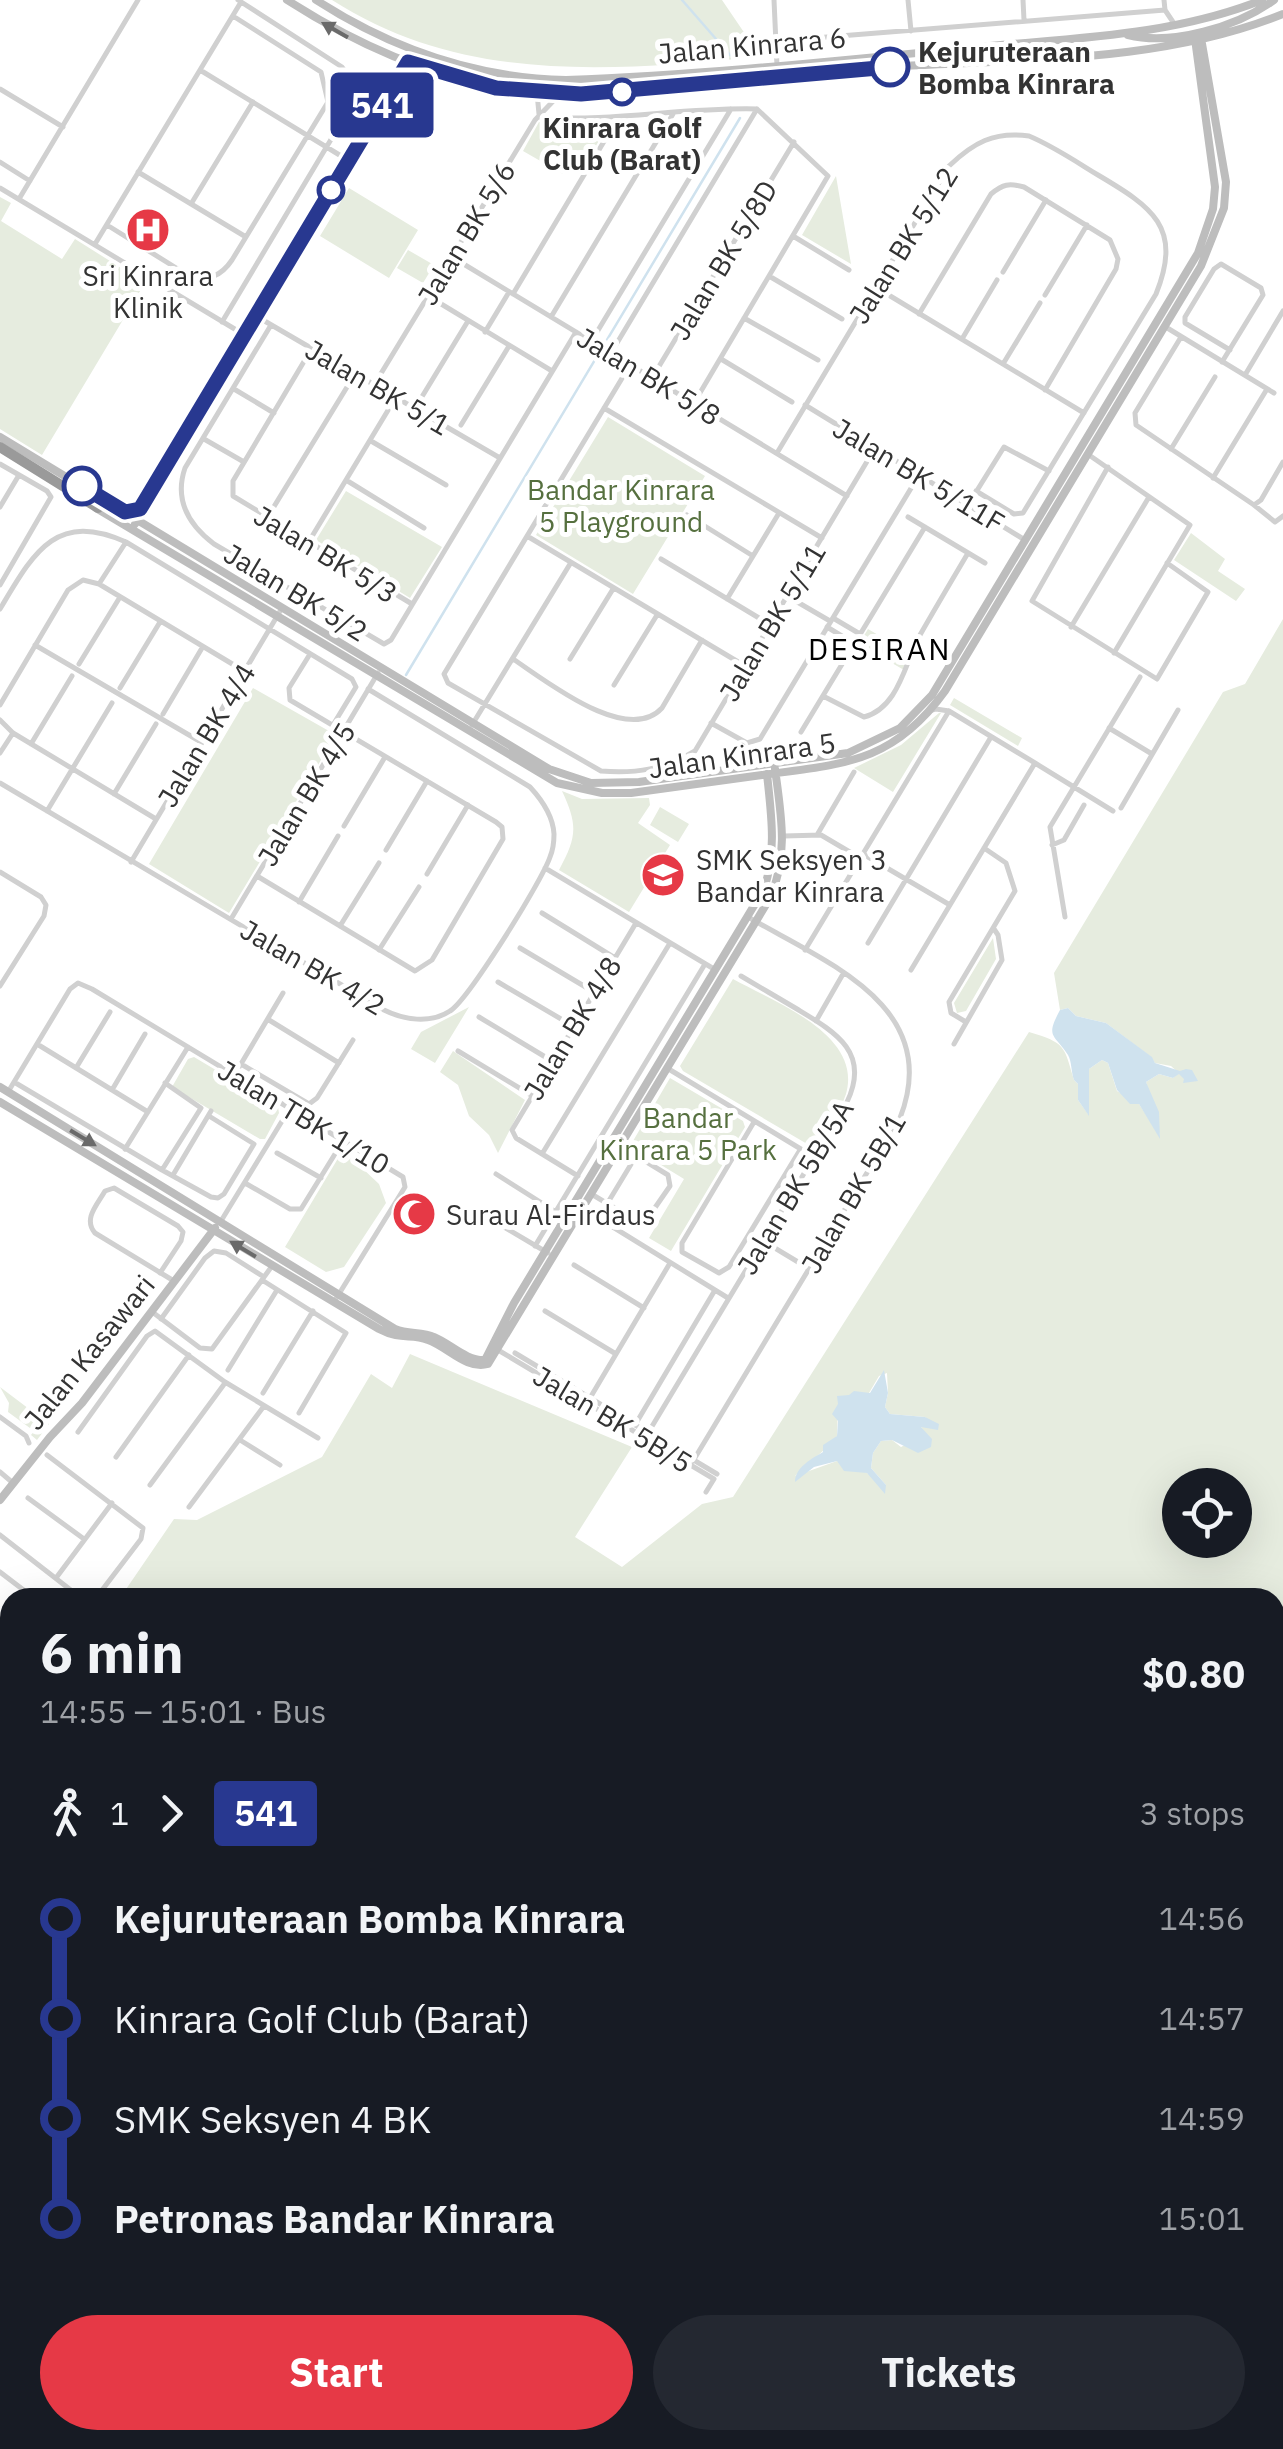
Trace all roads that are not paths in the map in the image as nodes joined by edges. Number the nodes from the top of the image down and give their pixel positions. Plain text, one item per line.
1 (138, 0) edge
2 (287, 0) edge
3 (316, 0) edge
4 (774, 0) edge
5 (908, 0) edge
6 (1023, 0) edge
7 (1164, 0) edge
8 (1262, 0) edge
9 (1274, 0) edge
10 (239, 1) edge
11 (1165, 10) junction
12 (1283, 14) edge
13 (233, 16) junction
14 (1024, 20) junction
15 (1175, 25) junction
16 (911, 31) junction
17 (1224, 33) junction
18 (1123, 34) junction
19 (1198, 37) junction
20 (777, 41) junction
21 (1171, 44) junction
22 (416, 51) junction
23 (386, 55) junction
24 (410, 63) junction
25 (1202, 63) junction
26 (777, 66) junction
27 (426, 68) junction
28 (200, 70) junction
29 (401, 76) junction
30 (790, 78) junction
31 (766, 80) junction
32 (0, 88) edge
33 (537, 93) junction
34 (560, 94) junction
35 (253, 102) junction
36 (731, 108) junction
37 (757, 110) junction
38 (673, 113) junction
39 (540, 116) junction
40 (618, 118) junction
41 (62, 127) junction
42 (308, 136) junction
43 (794, 142) junction
44 (327, 147) junction
45 (0, 162) edge
46 (350, 162) junction
47 (138, 172) junction
48 (30, 181) junction
49 (0, 188) edge
50 (19, 200) junction
51 (1046, 200) junction
52 (191, 204) junction
53 (106, 225) junction
54 (1087, 226) junction
55 (792, 236) junction
56 (246, 237) junction
57 (94, 245) junction
58 (452, 257) junction
59 (848, 270) dead end
60 (1003, 272) dead end
61 (769, 276) junction
62 (998, 280) dead end
63 (876, 288) junction
64 (511, 293) junction
65 (1045, 294) dead end
66 (428, 296) junction
67 (1040, 304) dead end
68 (1164, 312) junction
69 (1283, 312) edge
70 (919, 314) junction
71 (258, 317) junction
72 (551, 317) junction
73 (744, 318) junction
74 (842, 320) dead end
75 (468, 321) junction
76 (222, 322) junction
77 (271, 325) junction
78 (1164, 326) junction
79 (485, 332) junction
80 (576, 332) junction
81 (597, 332) dead end
82 (246, 336) junction
83 (1149, 336) junction
84 (1181, 337) junction
85 (962, 340) junction
86 (510, 346) junction
87 (312, 348) junction
88 (1230, 350) junction
89 (608, 351) junction
90 (720, 359) junction
91 (818, 360) dead end
92 (1222, 362) junction
93 (1003, 364) junction
94 (630, 365) junction
95 (552, 371) junction
96 (355, 374) junction
97 (1244, 375) junction
98 (1215, 377) dead end
99 (652, 378) junction
100 (374, 385) junction
101 (234, 389) junction
102 (1045, 390) junction
103 (396, 397) junction
104 (420, 400) dead end
105 (792, 402) dead end
106 (694, 403) junction
107 (805, 405) junction
108 (604, 408) junction
109 (274, 413) junction
110 (1084, 413) junction
111 (461, 425) dead end
112 (0, 437) edge
113 (204, 439) junction
114 (370, 440) junction
115 (876, 448) junction
116 (0, 450) edge
117 (1171, 450) junction
118 (1083, 452) junction
119 (776, 453) junction
120 (500, 458) junction
121 (244, 462) junction
122 (1283, 462) edge
123 (0, 464) edge
124 (1108, 466) junction
125 (1049, 471) junction
126 (20, 475) junction
127 (919, 475) junction
128 (1213, 478) junction
129 (346, 480) junction
130 (446, 485) dead end
131 (976, 491) junction
132 (847, 496) junction
133 (1150, 496) junction
134 (968, 505) junction
135 (1254, 505) junction
136 (0, 507) edge
137 (143, 507) junction
138 (98, 508) joint
139 (125, 512) junction
140 (779, 513) junction
141 (688, 515) dead end
142 (1283, 516) edge
143 (908, 517) dead end
144 (267, 518) junction
145 (133, 523) junction
146 (149, 527) junction
147 (925, 527) junction
148 (424, 528) dead end
149 (527, 536) junction
150 (822, 538) junction
151 (126, 542) junction
152 (1029, 542) junction
153 (308, 543) junction
154 (968, 552) junction
155 (753, 556) junction
156 (660, 559) dead end
157 (571, 563) junction
158 (986, 563) dead end
159 (1167, 563) junction
160 (99, 584) junction
161 (0, 585) edge
162 (614, 588) junction
163 (787, 596) junction
164 (120, 597) junction
165 (727, 599) junction
166 (412, 604) junction
167 (0, 609) edge
168 (280, 612) junction
169 (658, 614) junction
170 (160, 622) junction
171 (830, 622) junction
172 (770, 624) junction
173 (1072, 627) junction
174 (269, 630) junction
175 (702, 640) junction
176 (858, 640) junction
177 (36, 645) junction
178 (203, 647) junction
179 (1114, 653) junction
180 (310, 654) junction
181 (570, 658) dead end
182 (512, 659) junction
183 (80, 664) dead end
184 (745, 666) junction
185 (244, 671) junction
186 (378, 672) junction
187 (72, 676) dead end
188 (1140, 677) dead end
189 (614, 684) dead end
190 (120, 688) dead end
191 (368, 689) junction
192 (945, 691) junction
193 (2, 696) edge
194 (823, 696) junction
195 (112, 703) dead end
196 (0, 705) edge
197 (485, 705) junction
198 (1178, 710) dead end
199 (948, 711) junction
200 (930, 712) junction
201 (163, 714) dead end
202 (0, 720) edge
203 (474, 723) junction
204 (711, 723) junction
205 (156, 724) dead end
206 (333, 726) junction
207 (1109, 728) junction
208 (343, 732) junction
209 (468, 732) junction
210 (801, 732) dead end
211 (12, 733) junction
212 (991, 737) junction
213 (201, 742) junction
214 (31, 744) junction
215 (0, 753) edge
216 (1152, 754) junction
217 (385, 757) junction
218 (1035, 763) junction
219 (72, 769) junction
220 (771, 769) junction
221 (793, 772) junction
222 (854, 772) dead end
223 (750, 777) junction
224 (427, 781) junction
225 (0, 782) edge
226 (1074, 787) junction
227 (773, 788) junction
228 (114, 794) junction
229 (468, 805) junction
230 (1084, 805) dead end
231 (1121, 808) dead end
232 (47, 811) junction
233 (1113, 811) dead end
234 (156, 820) junction
235 (344, 826) dead end
236 (817, 835) junction
237 (338, 836) dead end
238 (784, 836) junction
239 (1052, 845) junction
240 (984, 848) junction
241 (386, 850) dead end
242 (862, 856) junction
243 (130, 862) junction
244 (378, 863) dead end
245 (545, 868) junction
246 (0, 872) edge
247 (426, 874) dead end
248 (257, 876) junction
249 (906, 879) junction
250 (419, 887) dead end
251 (299, 902) junction
252 (950, 905) junction
253 (542, 913) dead end
254 (1065, 917) dead end
255 (753, 919) junction
256 (231, 920) junction
257 (636, 923) junction
258 (340, 926) junction
259 (994, 929) junction
260 (670, 943) junction
261 (868, 943) dead end
262 (520, 948) dead end
263 (379, 950) junction
264 (805, 950) junction
265 (615, 958) junction
266 (705, 964) junction
267 (910, 970) dead end
268 (720, 973) junction
269 (844, 974) junction
270 (741, 976) dead end
271 (498, 982) dead end
272 (0, 986) edge
273 (594, 992) junction
274 (284, 994) dead end
275 (110, 1012) dead end
276 (479, 1016) dead end
277 (268, 1020) junction
278 (816, 1021) junction
279 (966, 1022) junction
280 (573, 1026) junction
281 (145, 1034) dead end
282 (353, 1040) dead end
283 (37, 1044) junction
284 (954, 1044) dead end
285 (188, 1046) junction
286 (458, 1051) dead end
287 (552, 1061) junction
288 (339, 1063) junction
289 (241, 1064) junction
290 (659, 1064) junction
291 (76, 1068) junction
292 (668, 1069) junction
293 (235, 1074) junction
294 (14, 1082) junction
295 (166, 1083) junction
296 (4, 1089) edge
297 (112, 1090) junction
298 (532, 1095) junction
299 (0, 1102) edge
300 (290, 1108) junction
301 (148, 1112) junction
302 (754, 1122) junction
303 (343, 1140) junction
304 (254, 1144) junction
305 (622, 1147) junction
306 (125, 1150) junction
307 (264, 1150) junction
308 (800, 1150) junction
309 (277, 1153) dead end
310 (542, 1154) junction
311 (636, 1156) junction
312 (814, 1158) junction
313 (162, 1170) junction
314 (496, 1174) dead end
315 (173, 1175) junction
316 (578, 1176) junction
317 (320, 1178) junction
318 (244, 1183) junction
319 (593, 1195) junction
320 (575, 1204) junction
321 (607, 1204) junction
322 (585, 1210) junction
323 (477, 1211) dead end
324 (556, 1212) junction
325 (221, 1221) junction
326 (213, 1230) junction
327 (763, 1241) junction
328 (535, 1246) junction
329 (546, 1252) junction
330 (554, 1258) junction
331 (670, 1263) junction
332 (574, 1265) dead end
333 (272, 1266) junction
334 (809, 1268) junction
335 (160, 1273) junction
336 (263, 1279) junction
337 (174, 1282) junction
338 (277, 1290) junction
339 (716, 1290) junction
340 (336, 1298) junction
341 (728, 1298) junction
342 (644, 1308) junction
343 (151, 1311) junction
344 (314, 1311) junction
345 (546, 1311) dead end
346 (162, 1319) junction
347 (496, 1349) junction
348 (516, 1353) dead end
349 (616, 1354) junction
350 (189, 1355) junction
351 (228, 1370) dead end
352 (106, 1371) junction
353 (116, 1378) junction
354 (225, 1382) junction
355 (264, 1393) dead end
356 (590, 1398) junction
357 (264, 1406) junction
358 (299, 1414) dead end
359 (0, 1416) edge
360 (634, 1425) junction
361 (78, 1432) dead end
362 (648, 1433) junction
363 (318, 1438) dead end
364 (240, 1440) junction
365 (29, 1444) dead end
366 (48, 1455) dead end
367 (116, 1457) dead end
368 (694, 1460) junction
369 (280, 1465) dead end
370 (0, 1472) edge
371 (716, 1474) dead end
372 (14, 1483) junction
373 (150, 1485) dead end
374 (706, 1492) dead end
375 (28, 1498) dead end
376 (0, 1500) edge
377 (112, 1503) junction
378 (190, 1507) dead end
379 (0, 1535) edge
380 (84, 1539) junction
381 (0, 1572) edge
382 (56, 1578) junction
383 (21, 1588) edge
384 (69, 1588) edge
385 (104, 1588) edge

1 - 41 street
23 -> 2 main road, Jalan Kinrara 6
3 - 22 main road, Jalan Kinrara 6
4 - 20 street
5 - 16 street
6 - 14 street
7 - 11 street
8 - 15 main road, Jalan Kinrara 6
9 - 19 main road
10 - 13 street
10 - 44 street
11 - 14 street
11 - 15 street
12 - 17 main road, Jalan Kinrara 6
13 - 28 street
13 - 42 street
14 - 16 street
15 - 18 main road, Jalan Kinrara 6
16 - 20 street
17 - 19 main road, Jalan Kinrara 6
17 - 25 main road
18 - 19 main road
18 - 26 main road, Jalan Kinrara 6
19 - 21 main road, Jalan Kinrara 6
19 - 25 main road, Jalan Kinrara 5
20 - 26 street
21 - 25 main road
21 - 30 main road, Jalan Kinrara 6
22 - 24 main road
22 - 26 main road, Jalan Kinrara 6
23 - 24 main road, Jalan Kinrara 6
23 - 29 main road
24 - 27 main road, Jalan Kinrara 6
24 - 29 main road
25 - 68 main road, Jalan Kinrara 5
25 - 78 main road, Jalan Kinrara 5
26 - 30 main road
26 - 31 main road
27 - 29 main road
27 - 33 main road, Jalan Kinrara 6
28 - 35 street
28 - 47 street
29 - 46 main road
30 - 31 main road, Jalan Kinrara 6
31 - 34 main road, Jalan Kinrara 6
32 - 41 street
33 - 34 main road, Jalan Kinrara 6
33 - 39 street
34 - 39 street, Jalan BK 5/6
35 - 42 street
35 - 52 street
36 - 37 street
36 - 38 street
36 - 81 street
37 - 43 street
37 - 89 street
38 - 40 street
38 - 72 street
39 - 40 street
39 - 58 street, Jalan BK 5/6
40 - 64 street
41 - 48 street
42 - 44 street
42 - 56 street
43 - 55 street
43 - 99 street, Jalan BK 5/8D
44 - 46 street
44 - 76 street
45 - 48 street
46 - 71 main road
47 - 52 street
47 - 53 street
48 - 50 street
49 - 50 street
50 - 57 street
51 - 54 street
51 - 60 street
51 - 70 street
52 - 56 street
53 - 56 street
53 - 57 street
54 - 65 street
54 - 102 street
55 - 59 street
55 - 61 street
57 - 76 street
58 - 64 street, Jalan BK 5/8
58 - 66 street, Jalan BK 5/6
61 - 73 street
61 - 74 street
62 - 85 street
63 - 70 street
63 - 107 street, Jalan BK 5/12
63 - 110 street, Jalan BK 5/12
64 - 72 street, Jalan BK 5/8
64 - 79 street
66 - 75 street
66 - 100 street, Jalan BK 5/6
67 - 93 street
68 - 78 main road
68 - 83 main road, Jalan Kinrara 5
69 - 97 street
70 - 85 street
71 - 77 street, Jalan BK 5/1
71 - 82 main road
72 - 80 street, Jalan BK 5/8
73 - 90 street
73 - 91 street
75 - 79 street
75 - 104 street
76 - 82 street
77 - 87 street, Jalan BK 5/1
77 - 101 street, Jalan BK 5/2
78 - 83 main road
78 - 84 street
78 - 118 main road, Jalan Kinrara 5
79 - 86 street
80 - 89 street, Jalan BK 5/8
80 - 95 street, Jalan BK 5/2
82 - 137 main road
83 - 118 main road, Jalan Kinrara 5
84 - 92 street
84 - 117 street
85 - 93 street
86 - 95 street
86 - 111 street
87 - 96 street, Jalan BK 5/1
87 - 109 street
88 - 88 street
88 - 92 street
89 - 94 street, Jalan BK 5/8
90 - 105 street
90 - 106 street
92 - 97 street
93 - 102 street
94 - 99 street, Jalan BK 5/8
94 - 108 street
95 - 120 street, Jalan BK 5/2
96 - 100 street, Jalan BK 5/1
96 - 144 street
97 - 128 street
98 - 117 street
99 - 106 street, Jalan BK 5/8
100 - 103 street, Jalan BK 5/1
101 - 109 street
101 - 113 street, Jalan BK 5/2
102 - 110 street
103 - 114 street
103 - 120 street, Jalan BK 5/1
106 - 119 street, Jalan BK 5/8
107 - 115 street, Jalan BK 5/11F
107 - 119 street, Jalan BK 5/12
108 - 140 street
108 - 149 street
109 - 121 street
110 - 125 street, Jalan BK 5/12
112 - 139 main road, Jalan Kinrara 5
113 - 121 street
113 - 166 street, Jalan BK 5/2
114 - 129 street
114 - 130 street
115 - 127 street, Jalan BK 5/11F
115 - 132 street, Jalan BK 5/11
116 - 138 highway
117 - 128 street
118 - 124 street
118 - 152 main road, Jalan Kinrara 5
119 - 132 street, Jalan BK 5/8
120 - 166 street, Jalan BK 5/2
121 - 144 street, Jalan BK 5/3
122 - 135 street
123 - 126 street
124 - 133 street
124 - 173 street
125 - 131 street
125 - 131 street, Jalan BK 5/12
126 - 136 street
126 - 161 street
127 - 134 street, Jalan BK 5/11F
127 - 171 street
128 - 135 street
129 - 148 street
129 - 153 street
131 - 134 street
132 - 150 street, Jalan BK 5/11
133 - 159 street
133 - 173 street
134 - 152 street, Jalan BK 5/11F
135 - 142 street
137 - 139 main road
137 - 145 main road
137 - 146 main road
138 - 145 main road, Jalan Kinrara 5
139 - 145 main road, Jalan Kinrara 5
140 - 150 street
140 - 155 street
141 - 155 street
143 - 147 street
144 - 153 street, Jalan BK 5/3
145 - 146 main road, Jalan Kinrara 5
145 - 168 main road, Jalan Kinrara 5
146 - 168 main road, Jalan Kinrara 5
147 - 154 street
147 - 176 street
149 - 157 street
149 - 197 street, Jalan BK 5/11
150 - 163 street, Jalan BK 5/11
151 - 160 street
151 - 167 street
151 - 174 street
152 - 192 main road, Jalan Kinrara 5
152 - 220 main road, Jalan Kinrara 5
153 - 166 street, Jalan BK 5/3
154 - 158 street
154 - 194 street
155 - 165 street
156 - 165 street
157 - 162 street
157 - 182 street
159 - 179 street
159 - 179 street
160 - 164 street
160 - 177 street
162 - 169 street
162 - 181 street
163 - 171 street
163 - 172 street, Jalan BK 5/11
164 - 170 street
164 - 183 street
165 - 172 street
168 - 174 street, Jalan BK 4/4
168 - 186 main road, Jalan Kinrara 5
169 - 175 street
169 - 189 street
170 - 178 street
170 - 190 street
171 - 176 street
171 - 176 street
171 - 204 street
172 - 184 street, Jalan BK 5/11
173 - 179 street
174 - 180 street
174 - 185 street, Jalan BK 4/4
175 - 182 street
175 - 184 street
176 - 194 street
177 - 193 street
177 - 213 street
178 - 185 street
178 - 201 street
180 - 206 street
180 - 206 street
182 - 197 street
184 - 204 street, Jalan BK 5/11
185 - 213 street, Jalan BK 4/4
186 - 191 street, Jalan BK 4/5
186 - 203 main road, Jalan Kinrara 5
186 - 209 main road, Jalan Kinrara 5
187 - 214 street
188 - 207 street
191 - 208 street, Jalan BK 4/5
191 - 245 street, Jalan BK 4/2
192 - 199 street
192 - 200 main road, Jalan Kinrara 5
193 - 196 street
194 - 210 street
195 - 219 street
197 - 203 street
197 - 204 street, Jalan BK 5/11
198 - 216 street
199 - 200 street
199 - 212 street
199 - 242 street
200 - 221 main road, Jalan Kinrara 5
202 - 211 street
203 - 209 street
203 - 220 main road, Jalan Kinrara 5
205 - 228 street
206 - 208 street
207 - 216 street
207 - 226 street
208 - 217 street
208 - 248 street, Jalan BK 4/5
209 - 223 main road, Jalan Kinrara 5
211 - 214 street
211 - 215 street
212 - 218 street
212 - 249 street
213 - 234 street, Jalan BK 4/4
214 - 219 street
216 - 231 street
217 - 224 street
217 - 235 street
218 - 226 street
218 - 240 street
219 - 228 street
219 - 232 street
220 - 221 main road, Jalan Kinrara 5
220 - 223 main road, Jalan Kinrara 5
220 - 227 main road
221 - 227 main road
222 - 236 street
223 - 227 main road
224 - 229 street
224 - 241 street
225 - 232 street, Jalan BK 4/2
226 - 233 street
226 - 239 street
227 - 238 main road
227 - 255 main road
228 - 234 street
229 - 247 street
229 - 263 street
230 - 239 street
232 - 243 street, Jalan BK 4/2
234 - 243 street, Jalan BK 4/4
236 - 238 street
236 - 242 street
237 - 251 street
238 - 255 main road
239 - 254 street
240 - 252 street
240 - 259 street
242 - 249 street
242 - 264 street
243 - 256 street, Jalan BK 4/2
244 - 258 street
245 - 256 street, Jalan BK 4/2
245 - 257 street
246 - 272 street
248 - 251 street
248 - 256 street, Jalan BK 4/5
249 - 252 street
249 - 261 street
250 - 263 street
251 - 258 street
252 - 267 street
253 - 265 street
255 - 264 street, Jalan BK 5B/1
255 - 268 main road
257 - 260 street
257 - 265 street, Jalan BK 4/8
258 - 263 street
259 - 279 street
259 - 279 street
260 - 266 street
260 - 310 street
262 - 273 street
264 - 269 street, Jalan BK 5B/1
265 - 273 street, Jalan BK 4/8
266 - 268 street
266 - 316 street
268 - 290 main road
268 - 292 main road
269 - 278 street
269 - 334 street, Jalan BK 5B/1
270 - 278 street, Jalan BK 5B/5A
271 - 280 street
273 - 280 street, Jalan BK 4/8
274 - 277 street
275 - 291 street
276 - 287 street
277 - 288 street
277 - 289 street
278 - 312 street, Jalan BK 5B/5A
279 - 284 street
280 - 287 street, Jalan BK 4/8
281 - 297 street
282 - 288 street
283 - 285 street, Jalan TBK 1/10
283 - 291 street
283 - 294 street
285 - 293 street, Jalan TBK 1/10
285 - 295 street
286 - 298 street
287 - 298 street, Jalan BK 4/8
288 - 289 street
289 - 293 street
290 - 292 street
290 - 320 main road
291 - 297 street
292 - 302 street
292 - 305 main road
293 - 300 street, Jalan TBK 1/10
294 - 296 street
294 - 306 street
295 - 301 street
295 - 313 street
296 -> 325 main road
297 - 301 street
298 - 310 street, Jalan BK 4/8
299 - 326 main road
300 - 303 street, Jalan TBK 1/10
300 - 307 street
301 - 306 street
302 - 308 street
302 - 308 street
303 - 317 street
303 - 340 street, Jalan TBK 1/10
304 - 307 street
304 - 315 street
304 - 315 street
305 - 311 street
305 - 319 main road
306 - 313 street
307 - 318 street
308 - 312 street
309 - 317 street
310 - 316 street
311 - 321 street
311 - 321 street
312 - 327 street, Jalan BK 5B/5A
313 - 315 street
314 - 324 street
316 - 324 street
317 - 318 street
318 - 325 street
319 - 321 street
319 - 322 main road
320 - 322 street
320 - 329 main road
322 - 330 main road
322 - 331 street
323 - 328 street
324 - 328 street
325 - 326 main road, Jalan Kasawari
325 - 340 main road
333 -> 326 main road
326 - 337 main road, Jalan Kasawari
327 - 334 street
327 - 341 street, Jalan BK 5B/5A
328 - 329 street
329 - 330 street
329 - 347 main road
330 - 347 main road
331 - 339 street
331 - 342 street
332 - 342 street
333 - 336 street
333 - 340 main road
334 - 368 street, Jalan BK 5B/1
335 - 335 street
335 - 337 street
336 - 338 street
336 - 346 street
336 - 346 street
337 - 343 main road, Jalan Kasawari
338 - 344 street
338 - 351 street
339 - 341 street
339 - 360 street
340 - 347 main road
341 - 362 street, Jalan BK 5B/5A
342 - 349 street
343 - 346 street
343 - 352 main road, Jalan Kasawari
344 - 355 street
344 - 358 street
345 - 349 street
347 - 374 street, Jalan BK 5B/5
348 - 356 street, Jalan BK 5B/5
349 - 356 street
350 - 353 street
350 - 354 street
350 - 367 street
352 - 353 street
352 - 372 main road, Jalan Kasawari
353 - 361 street
354 - 357 street
354 - 373 street
356 - 360 street, Jalan BK 5B/5
357 - 363 street
357 - 364 street
359 - 365 street
360 - 362 street, Jalan BK 5B/5
362 - 368 street, Jalan BK 5B/5
364 - 369 street
364 - 378 street
366 - 377 street
368 - 371 street, Jalan BK 5B/5
370 - 372 street
372 - 376 main road, Jalan Kasawari
375 - 380 street
377 - 380 street
377 - 385 street
379 - 382 street
380 - 382 street
381 - 383 street
382 - 384 street

